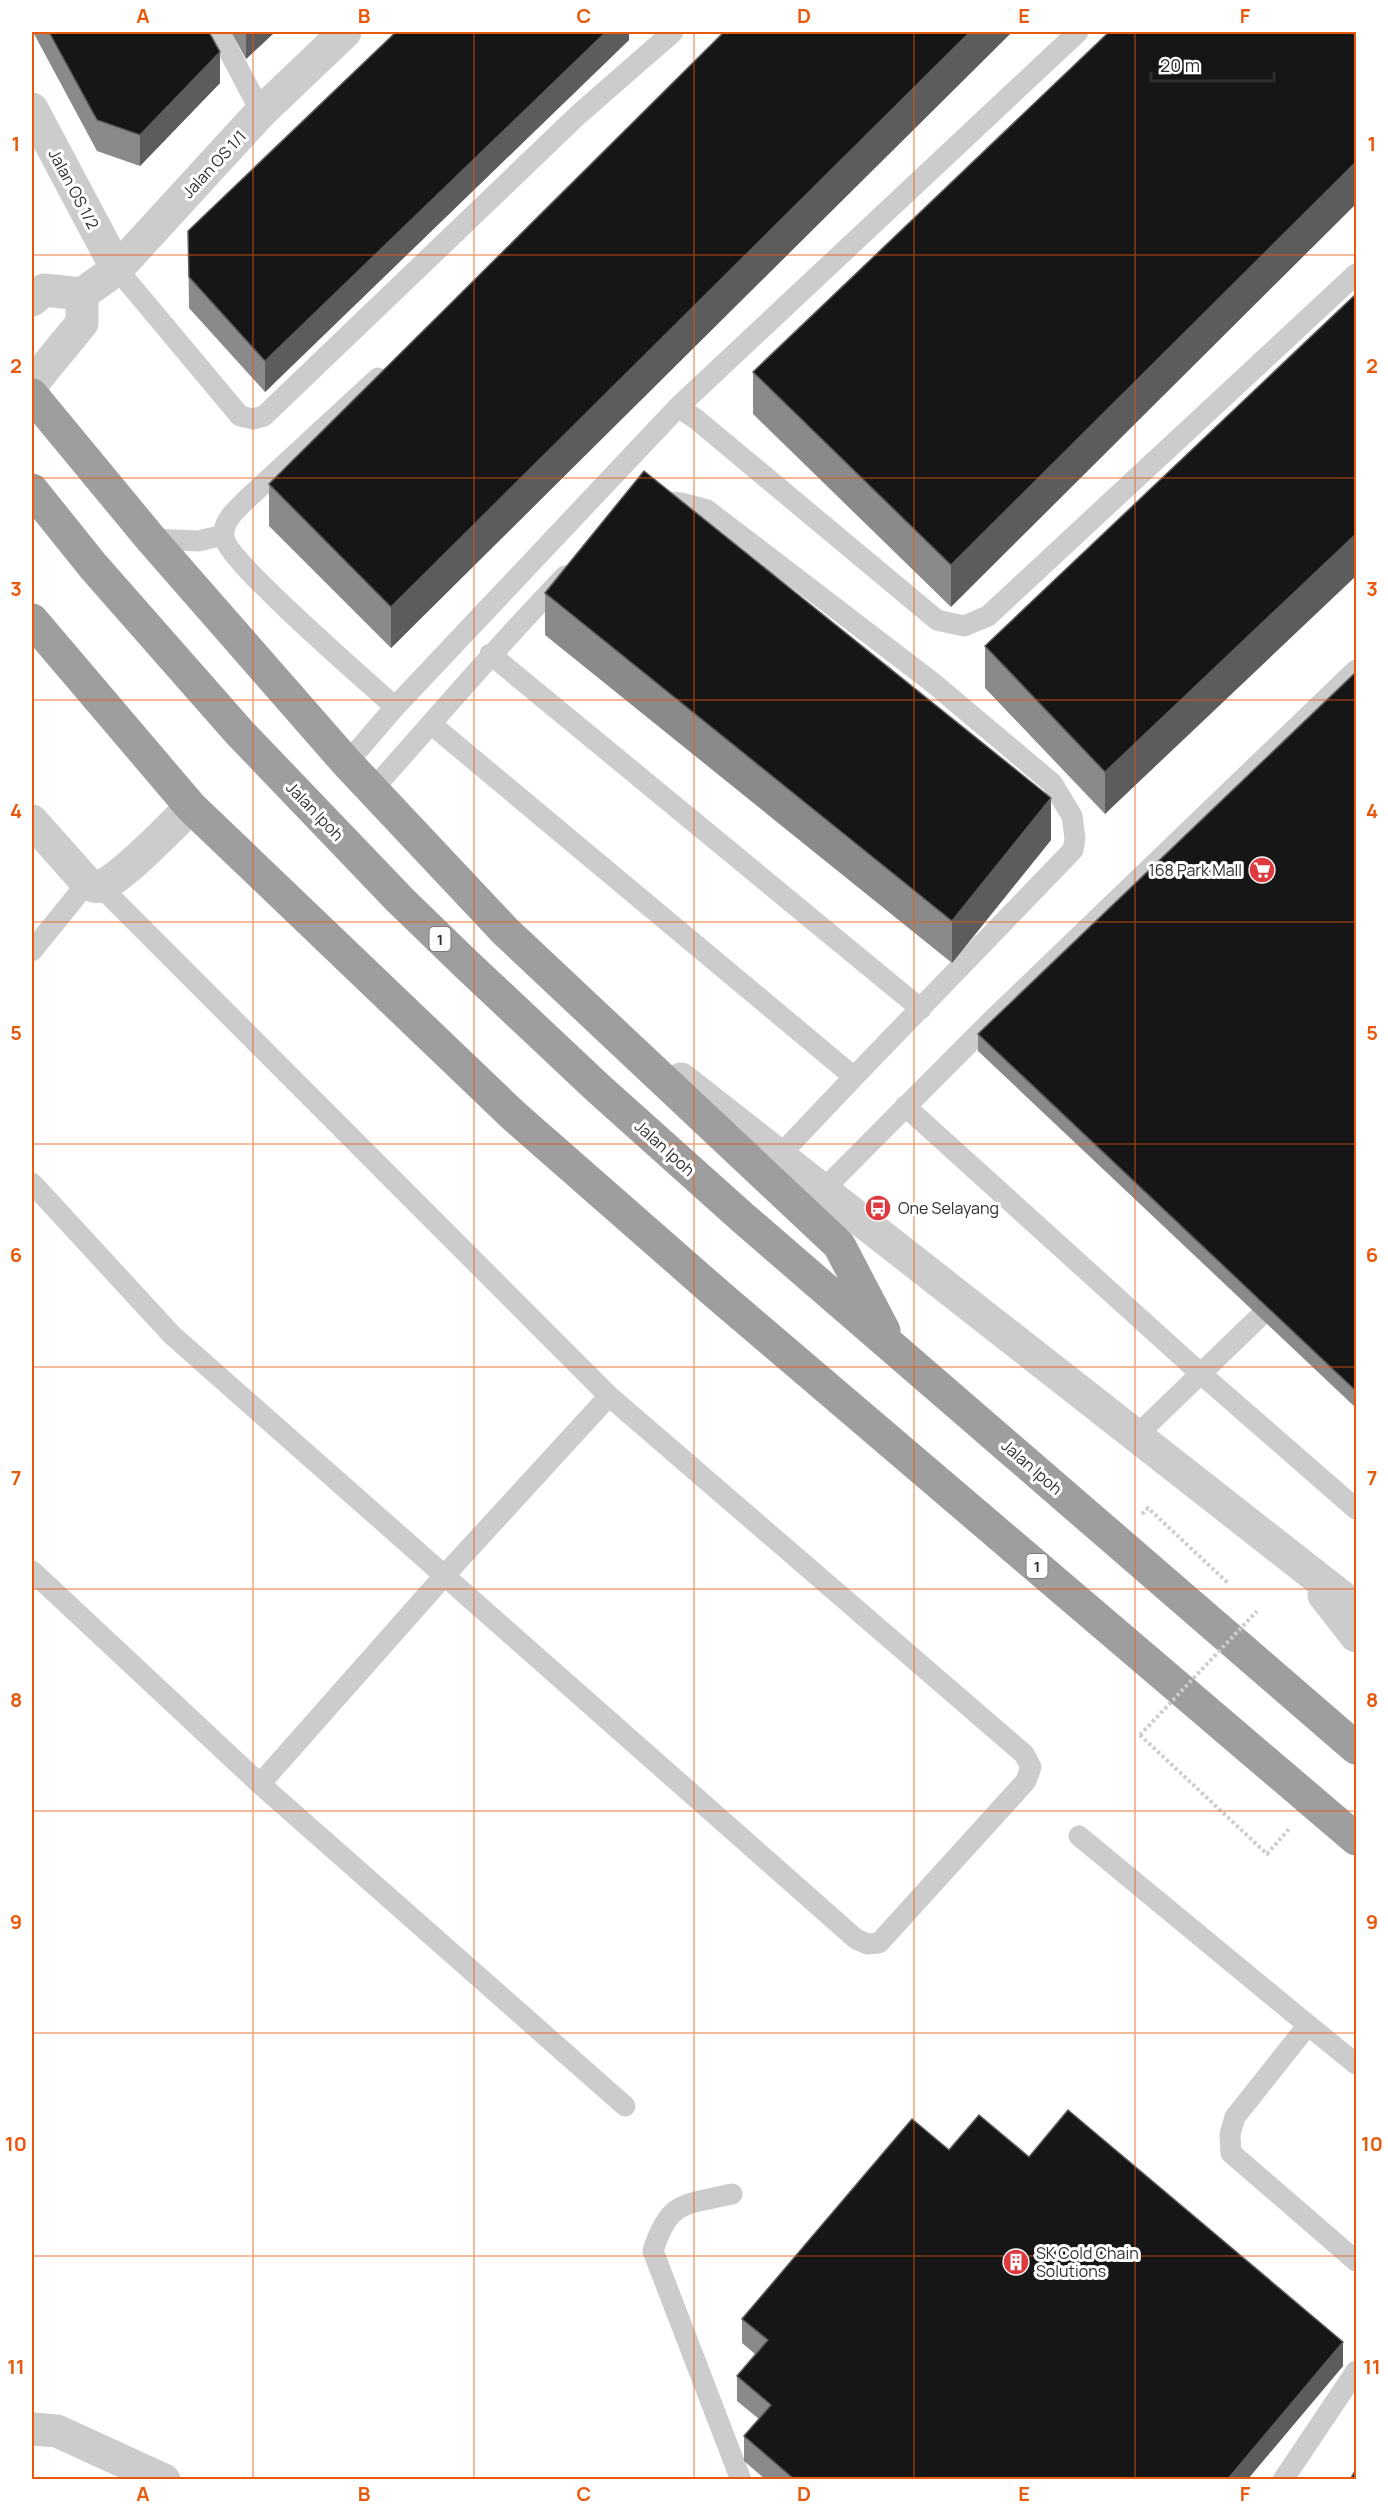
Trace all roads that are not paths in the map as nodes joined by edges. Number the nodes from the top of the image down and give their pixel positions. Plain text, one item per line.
1 (219, 32) edge
2 (345, 32) edge
3 (1078, 32) edge
4 (662, 35) edge
5 (32, 109) edge
6 (261, 112) junction
7 (117, 269) junction
8 (1356, 274) edge
9 (82, 294) junction
10 (32, 300) edge
11 (394, 363) edge
12 (32, 384) edge
13 (32, 395) edge
14 (678, 407) junction
15 (32, 490) edge
16 (637, 510) edge
17 (224, 535) junction
18 (151, 538) junction
19 (578, 562) edge
20 (32, 620) edge
21 (490, 654) junction
22 (1356, 670) edge
23 (395, 707) junction
24 (431, 724) junction
25 (1301, 724) junction
26 (1309, 744) edge
27 (347, 763) junction
28 (373, 789) junction
29 (191, 807) junction
30 (1209, 810) junction
31 (1230, 820) edge
32 (32, 821) edge
33 (94, 884) junction
34 (32, 951) edge
35 (573, 994) junction
36 (921, 1009) junction
37 (854, 1077) junction
38 (905, 1106) junction
39 (779, 1156) junction
40 (32, 1183) edge
41 (823, 1190) junction
42 (1279, 1298) edge
43 (892, 1347) junction
44 (1200, 1373) junction
45 (609, 1396) junction
46 (1136, 1436) junction
47 (1356, 1509) edge
48 (1297, 1561) junction
49 (32, 1571) edge
50 (444, 1576) junction
51 (1356, 1608) edge
52 (1356, 1636) edge
53 (1356, 1748) edge
54 (260, 1784) junction
55 (1079, 1836) dead end
56 (1356, 1839) edge
57 (1308, 2025) junction
58 (1356, 2064) edge
59 (625, 2106) dead end
60 (732, 2194) dead end
61 (1356, 2261) edge
62 (1356, 2371) edge
63 (32, 2429) edge
64 (164, 2480) edge
65 (741, 2480) edge
66 (1283, 2480) edge

1 - 6 lane
2 - 6 street, Jalan OS 1/1
3 - 14 lane
4 - 7 lane
5 - 7 street, Jalan OS 1/2
6 - 7 street, Jalan OS 1/1
7 - 9 street, Jalan OS 1/1
8 - 14 lane
9 - 10 street
9 - 12 street
11 - 17 lane
13 - 18 highway
14 - 23 lane
15 - 43 highway, Jalan Ipoh / 1
16 - 36 lane
17 - 18 lane
17 - 23 lane
18 - 27 highway
19 - 21 lane
20 - 29 highway, 1
21 - 24 lane
21 - 36 lane
22 - 25 lane
23 - 27 lane
24 - 28 lane
24 - 37 lane
25 - 26 lane
25 - 30 lane
27 - 28 highway
28 - 35 highway
29 - 33 street
29 - 56 highway, 1
30 - 31 lane
30 - 38 lane
32 - 33 street
33 - 34 lane
33 - 45 lane
35 - 39 street
35 - 43 highway
36 - 37 lane
37 - 39 lane
38 - 41 lane
38 - 44 lane
39 - 41 street
40 - 50 lane
41 - 46 street
42 - 44 lane
43 - 53 highway, Jalan Ipoh / 1
44 - 46 lane
44 - 47 lane
45 - 50 lane
45 - 50 lane
46 - 48 street
48 - 51 street
48 - 52 street
49 - 54 lane
50 - 54 lane
54 - 59 lane
55 - 57 lane
57 - 58 lane
57 - 61 lane
60 - 65 lane
62 - 66 lane
63 - 64 street

